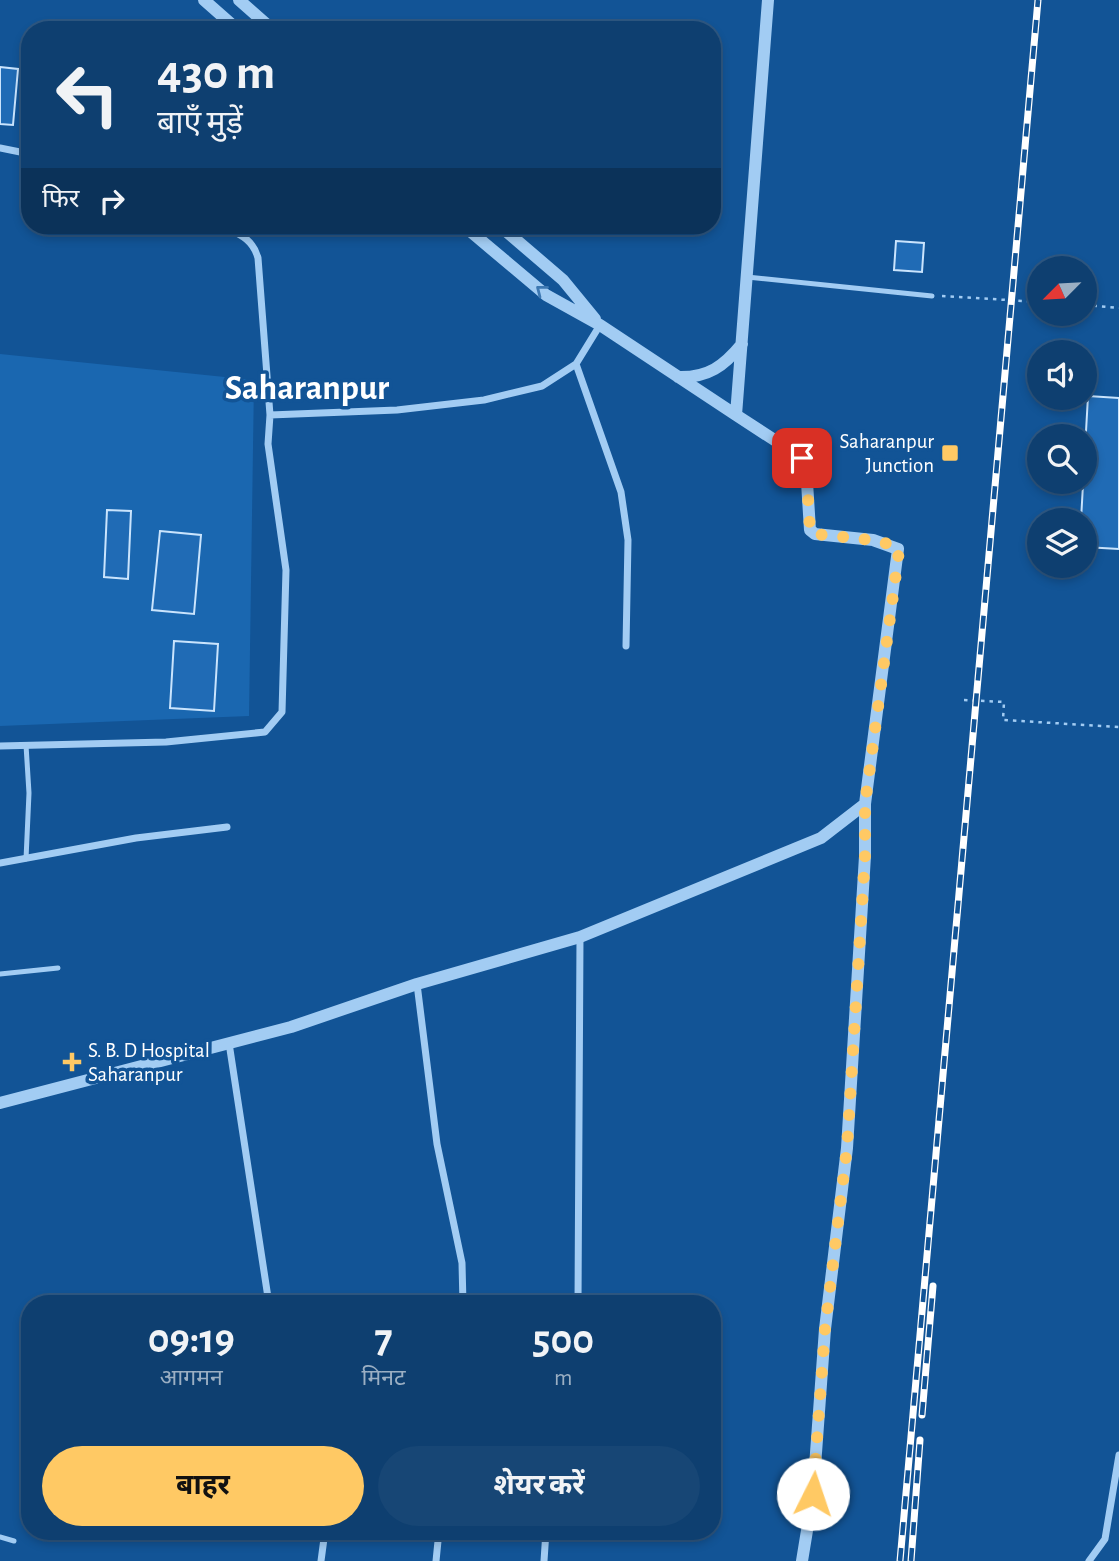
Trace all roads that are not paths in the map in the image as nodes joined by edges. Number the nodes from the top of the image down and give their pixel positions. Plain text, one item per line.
1 (204, 0) edge
2 (239, 0) edge
3 (768, 0) edge
4 (228, 21) edge
5 (263, 21) edge
6 (0, 148) edge
7 (21, 152) edge
8 (241, 235) edge
9 (475, 235) edge
10 (511, 235) edge
11 (747, 277) junction
12 (932, 296) road end
13 (600, 325) junction
14 (742, 344) junction
15 (576, 364) junction
16 (678, 377) junction
17 (270, 415) junction
18 (736, 415) junction
19 (626, 646) dead end
20 (26, 745) junction
21 (0, 746) edge
22 (865, 804) junction
23 (227, 827) dead end
24 (26, 859) junction
25 (0, 863) edge
26 (580, 937) junction
27 (58, 968) dead end
28 (0, 974) edge
29 (417, 984) junction
30 (229, 1043) junction
31 (0, 1102) edge
32 (269, 1295) edge
33 (463, 1295) edge
34 (578, 1295) edge
35 (1119, 1455) edge
36 (0, 1537) edge
37 (324, 1540) edge
38 (438, 1540) edge
39 (545, 1540) edge
40 (14, 1541) dead end
41 (321, 1561) edge
42 (436, 1561) edge
43 (544, 1561) edge
44 (802, 1561) edge
45 (1089, 1561) edge

1 - 4 street
2 - 5 street
3 - 11 street
6 - 7 street
8 - 17 street
13 -> 9 street
10 - 13 street
11 - 12 lane
11 - 14 street
13 - 15 street
13 - 16 street
14 - 16 street
14 - 18 street
15 - 17 street
15 - 19 street
16 - 18 street
17 - 20 street
18 - 22 street
20 - 21 street
20 - 24 lane
22 - 26 street
22 - 44 street
23 - 24 street
24 - 25 street
26 - 29 street
26 - 34 street
27 - 28 lane
29 - 30 street
29 - 33 street
30 - 31 street
30 - 32 street
35 - 45 street
36 - 40 lane
37 - 41 street
38 - 42 street
39 - 43 street

